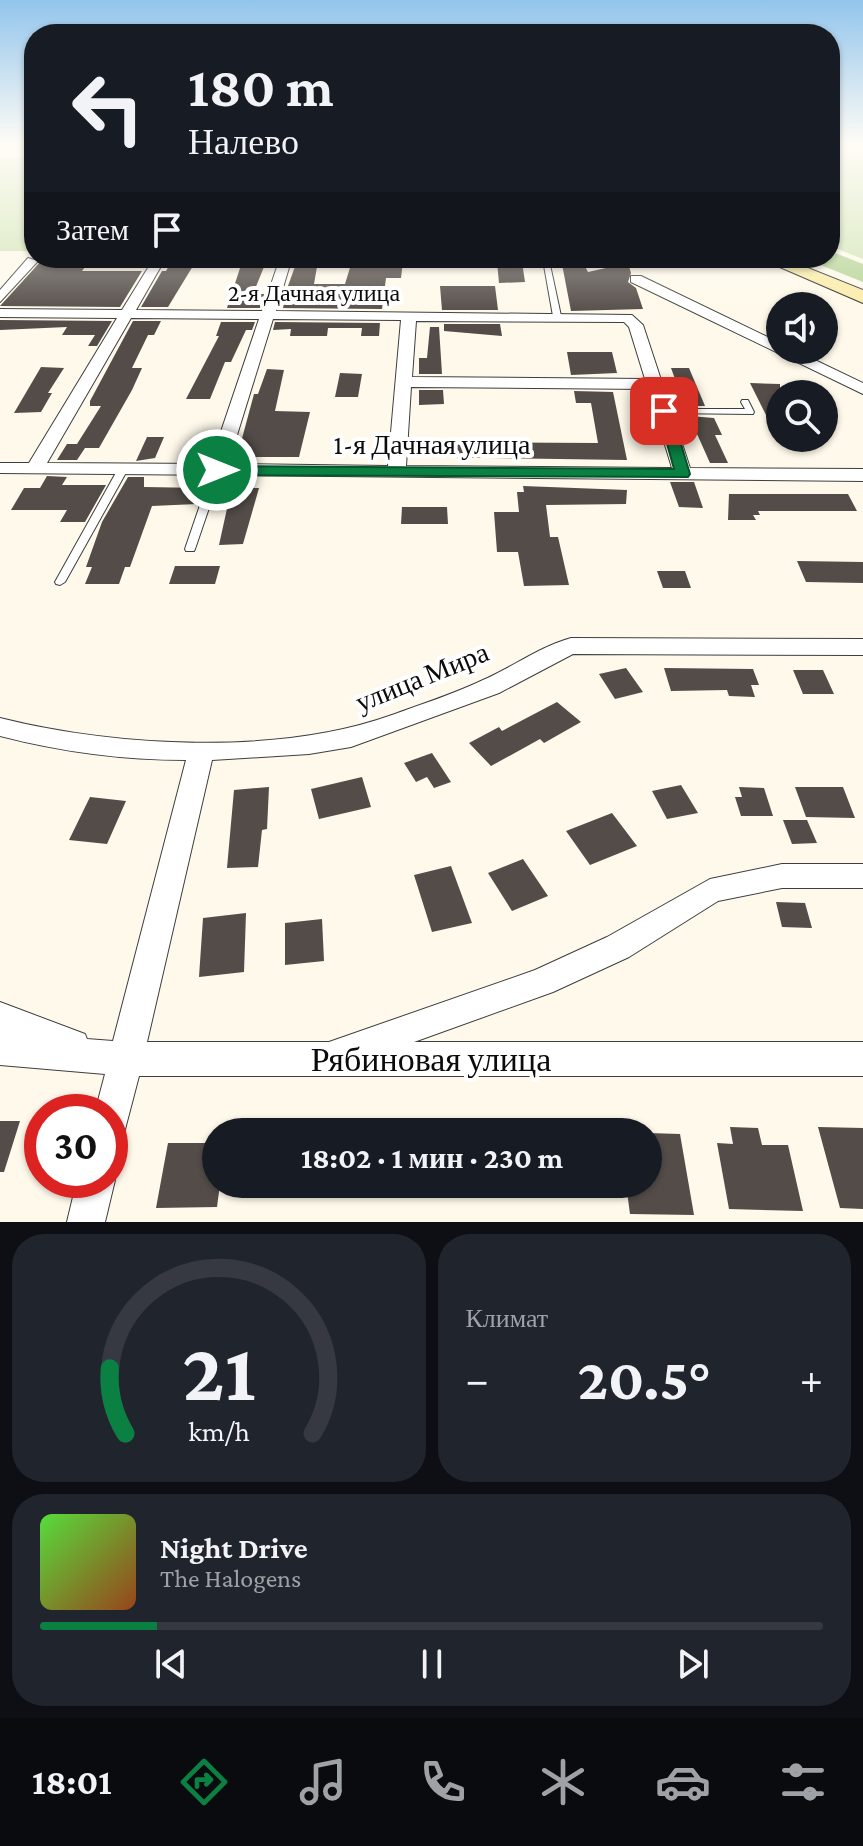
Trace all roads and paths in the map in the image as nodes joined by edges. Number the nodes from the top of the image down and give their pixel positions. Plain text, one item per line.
1 (26, 268) edge
2 (154, 268) edge
3 (282, 268) edge
4 (548, 268) edge
5 (792, 268) edge
6 (636, 279) dead end
7 (863, 297) edge
8 (0, 298) edge
9 (0, 313) edge
10 (127, 313) junction
11 (265, 314) junction
12 (409, 315) junction
13 (557, 316) junction
14 (766, 343) edge
15 (810, 364) edge
16 (402, 382) junction
17 (656, 384) junction
18 (863, 389) edge
19 (745, 402) dead end
20 (664, 411) junction
21 (0, 468) edge
22 (34, 469) junction
23 (123, 469) junction
24 (217, 470) junction
25 (397, 471) junction
26 (683, 474) junction
27 (863, 475) edge
28 (190, 549) dead end
29 (60, 582) dead end
30 (863, 647) edge
31 (0, 727) edge
32 (201, 753) junction
33 (863, 876) edge
34 (0, 1017) edge
35 (0, 1049) edge
36 (113, 1057) junction
37 (322, 1059) junction
38 (863, 1059) edge
39 (111, 1094) edge
40 (92, 1198) edge
41 (86, 1222) edge

1 - 8 street
2 - 10 street
3 - 11 street
4 - 13 lane
5 - 7 main road
6 - 14 street
9 - 10 street, 2-я Дачная улица
10 - 11 street, 2-я Дачная улица
10 - 22 street
11 - 12 street, 2-я Дачная улица
11 - 24 street
12 - 13 street, 2-я Дачная улица
12 - 16 street
13 - 17 street, 2-я Дачная улица
15 - 18 street
16 - 17 street
16 - 25 street
17 - 20 street
19 - 20 lane
20 - 26 street
21 - 22 street, 1-я Дачная улица
22 - 23 street, 1-я Дачная улица
23 - 24 street, 1-я Дачная улица
23 - 29 lane
24 - 25 street, 1-я Дачная улица
24 - 28 lane
25 - 26 street, 1-я Дачная улица
26 - 27 street, 1-я Дачная улица
30 - 32 street, улица Мира
31 - 32 street, улица Мира
32 - 36 street
33 - 37 street
34 - 36 street
35 - 36 street, Рябиновая улица
36 - 37 street, Рябиновая улица
36 - 39 street
37 - 38 street, Рябиновая улица
40 - 41 street

